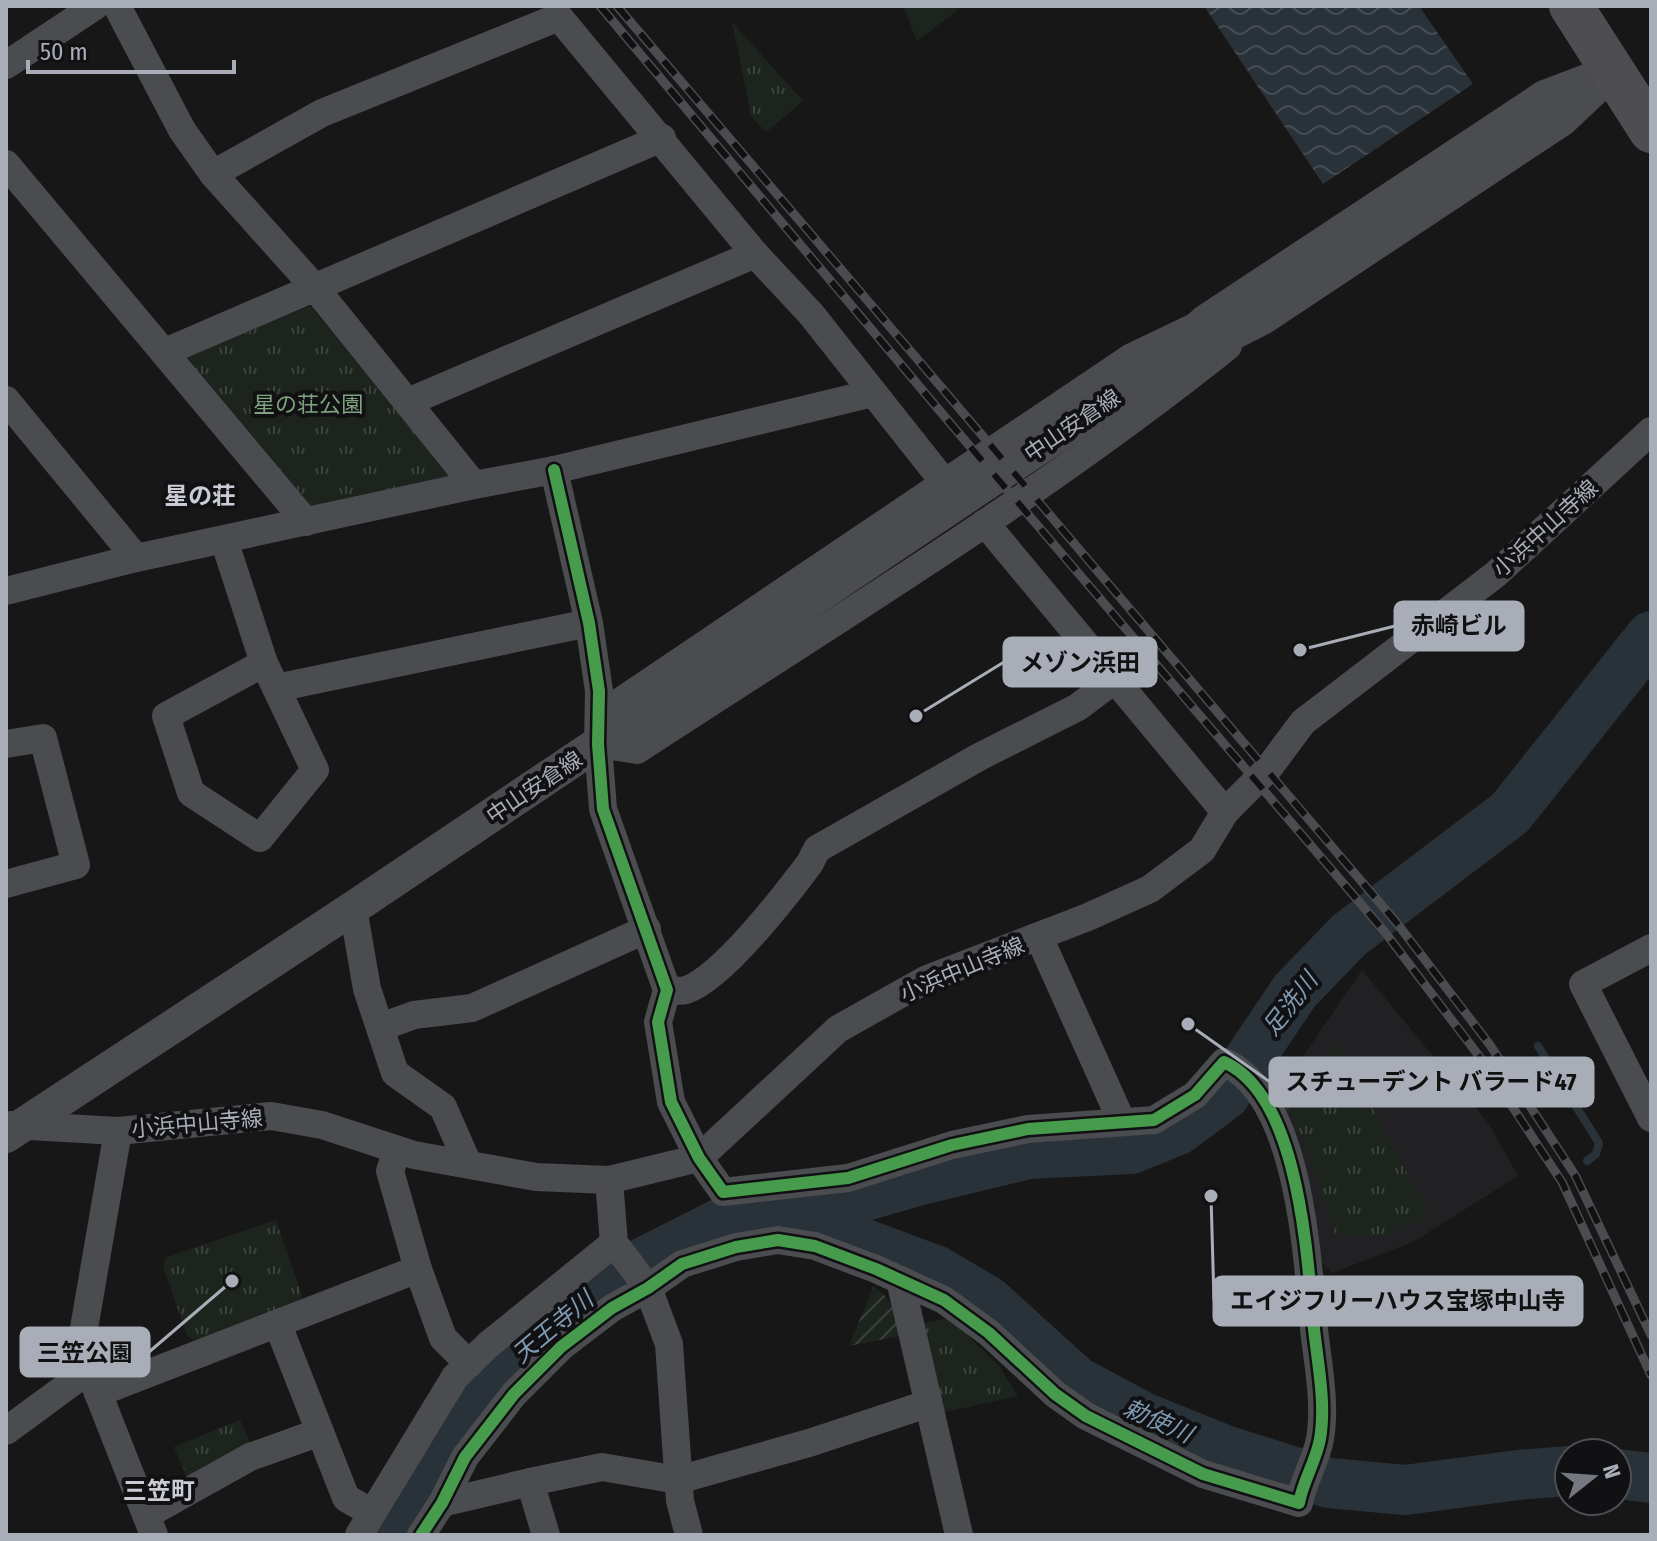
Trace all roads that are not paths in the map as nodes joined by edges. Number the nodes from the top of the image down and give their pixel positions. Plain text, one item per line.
1 (95, 6) edge
2 (117, 6) edge
3 (1571, 6) edge
4 (6, 65) edge
5 (1614, 70) junction
6 (1651, 131) edge
7 (662, 138) junction
8 (6, 164) edge
9 (213, 174) junction
10 (755, 254) junction
11 (316, 289) junction
12 (1262, 318) junction
13 (1205, 322) junction
14 (165, 352) junction
15 (1140, 380) junction
16 (873, 393) junction
17 (6, 400) edge
18 (408, 402) junction
19 (1651, 431) edge
20 (554, 470) junction
21 (944, 482) junction
22 (474, 485) junction
23 (306, 522) junction
24 (985, 523) junction
25 (224, 540) junction
26 (136, 558) junction
27 (6, 591) edge
28 (589, 623) junction
29 (270, 675) junction
30 (1114, 680) junction
31 (6, 744) edge
32 (598, 744) junction
33 (1225, 812) junction
34 (6, 884) edge
35 (353, 908) junction
36 (647, 929) junction
37 (1039, 937) junction
38 (1651, 948) edge
39 (667, 990) junction
40 (381, 1027) junction
41 (1651, 1118) edge
42 (1122, 1122) junction
43 (11, 1129) edge
44 (118, 1131) junction
45 (397, 1150) junction
46 (699, 1158) junction
47 (468, 1164) junction
48 (609, 1180) junction
49 (617, 1246) junction
50 (418, 1269) junction
51 (900, 1280) junction
52 (645, 1284) junction
53 (278, 1325) junction
54 (469, 1364) junction
55 (94, 1382) junction
56 (927, 1404) junction
57 (6, 1431) edge
58 (320, 1432) junction
59 (678, 1480) junction
60 (530, 1482) junction
61 (442, 1503) junction
62 (150, 1525) edge
63 (369, 1528) edge
64 (421, 1535) edge
65 (546, 1535) edge
66 (689, 1535) edge
67 (959, 1535) edge

1 - 4 street
2 - 9 street
3 - 5 highway
5 - 6 highway
5 - 12 street, 中山安倉線
5 - 13 street, 中山安倉線
7 - 9 street
7 - 10 street
7 - 11 street
8 - 14 street
9 - 11 street
10 - 16 street
10 - 18 street
11 - 14 street
11 - 18 street
12 - 15 street, 中山安倉線
12 - 24 street
13 - 15 street, 中山安倉線
13 - 21 street
14 - 23 street
15 - 32 street, 中山安倉線
16 - 20 street
16 - 21 street
17 - 26 street
18 - 22 street
19 - 33 street, 小浜中山寺線
20 - 22 street
20 - 28 street
21 - 32 street
22 - 23 street
23 - 25 street
24 - 30 street
24 - 32 street
25 - 26 street
25 - 29 street
26 - 27 street
28 - 29 street
28 - 32 street
29 - 29 street
30 - 33 street
30 - 39 street
31 - 34 street
32 - 35 street, 中山安倉線
32 - 36 street
33 - 37 street, 小浜中山寺線
35 - 40 street
35 - 43 street, 中山安倉線
36 - 39 street
36 - 40 street
37 - 42 street
37 - 46 street, 小浜中山寺線
38 - 41 street
39 - 46 street
40 - 47 street
42 - 46 street
42 - 51 street
43 - 44 street, 小浜中山寺線
44 - 45 street, 小浜中山寺線
44 - 55 street
45 - 47 street, 小浜中山寺線
45 - 50 street
46 - 48 street, 小浜中山寺線
47 - 48 street, 小浜中山寺線
48 - 49 street
49 - 52 street
49 - 54 street
50 - 53 street
50 - 54 street
51 - 52 street
51 - 56 street
52 - 59 street
52 - 61 street
53 - 55 street
53 - 58 street
54 - 63 street
55 - 57 street
55 - 62 street
56 - 59 street
56 - 67 street
58 - 62 street
58 - 63 street
59 - 60 street
59 - 66 street
60 - 61 street
60 - 65 street
61 - 64 street

